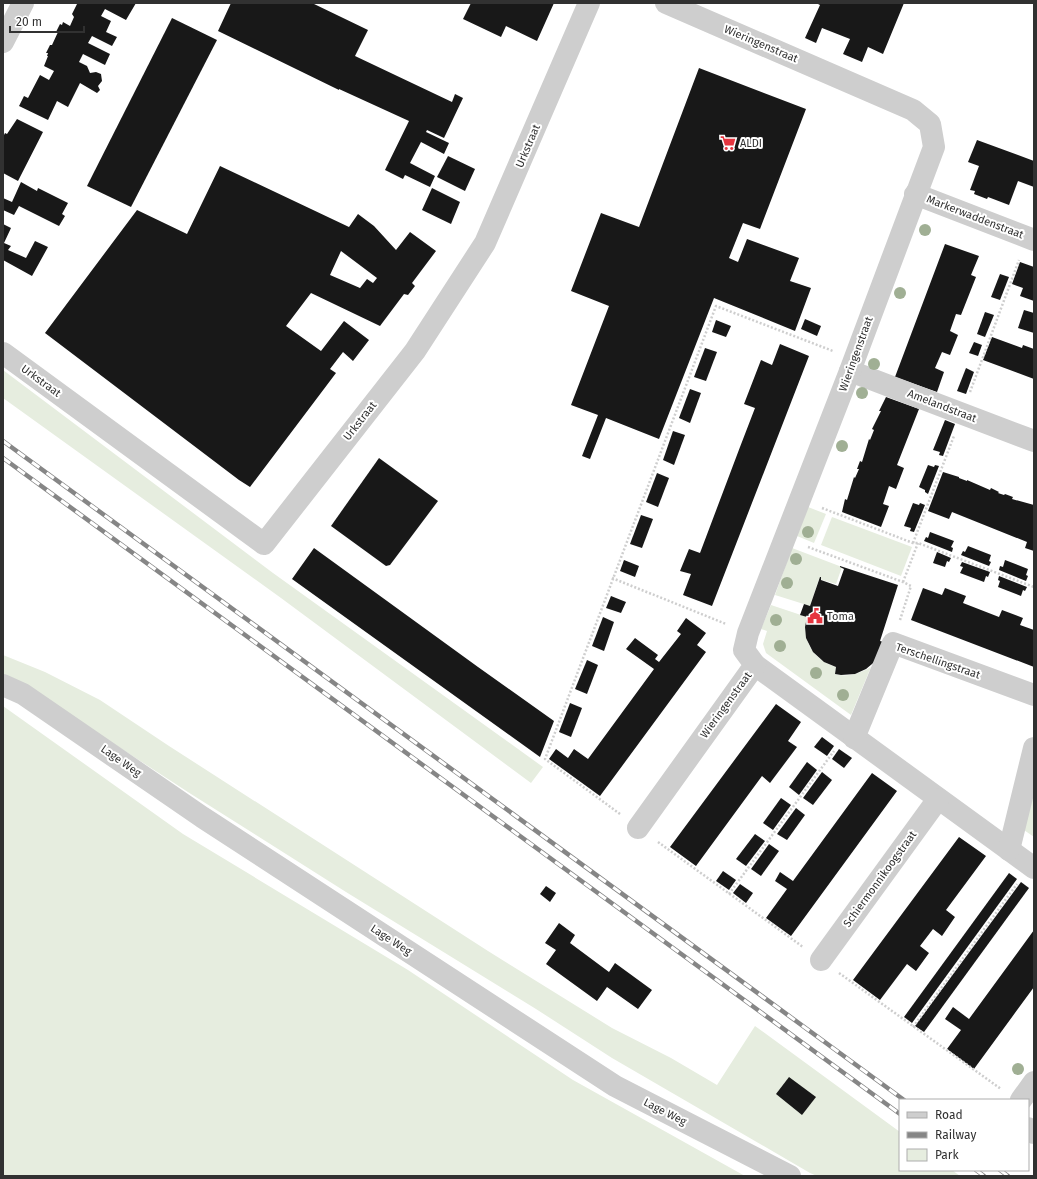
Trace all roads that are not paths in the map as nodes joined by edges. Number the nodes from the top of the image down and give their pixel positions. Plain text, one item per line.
1 (23, 3) edge
2 (589, 3) edge
3 (666, 3) edge
4 (3, 42) edge
5 (915, 194) junction
6 (1034, 240) edge
7 (3, 353) edge
8 (852, 365) junction
9 (1034, 441) edge
10 (755, 665) junction
11 (3, 685) edge
12 (1034, 695) edge
13 (851, 736) junction
14 (1034, 748) edge
15 (938, 798) junction
16 (638, 828) road end
17 (1009, 850) junction
18 (1032, 867) edge
19 (821, 960) road end
20 (1034, 1082) edge
21 (1012, 1095) edge
22 (790, 1176) edge

1 - 4 street
2 - 7 street, Urkstraat
3 - 5 street, Wieringenstraat
5 - 6 street, Markerwaddenstraat
5 - 8 street, Wieringenstraat
8 - 9 street, Amelandstraat
8 - 10 street, Wieringenstraat
10 - 13 street
10 - 16 street, Wieringenstraat
11 - 22 street, Lage Weg
12 - 13 street, Terschellingstraat
13 - 15 street
14 - 17 street
15 - 17 street
15 - 19 street, Schiermonnikoogstraat
17 - 18 street
20 - 21 street

